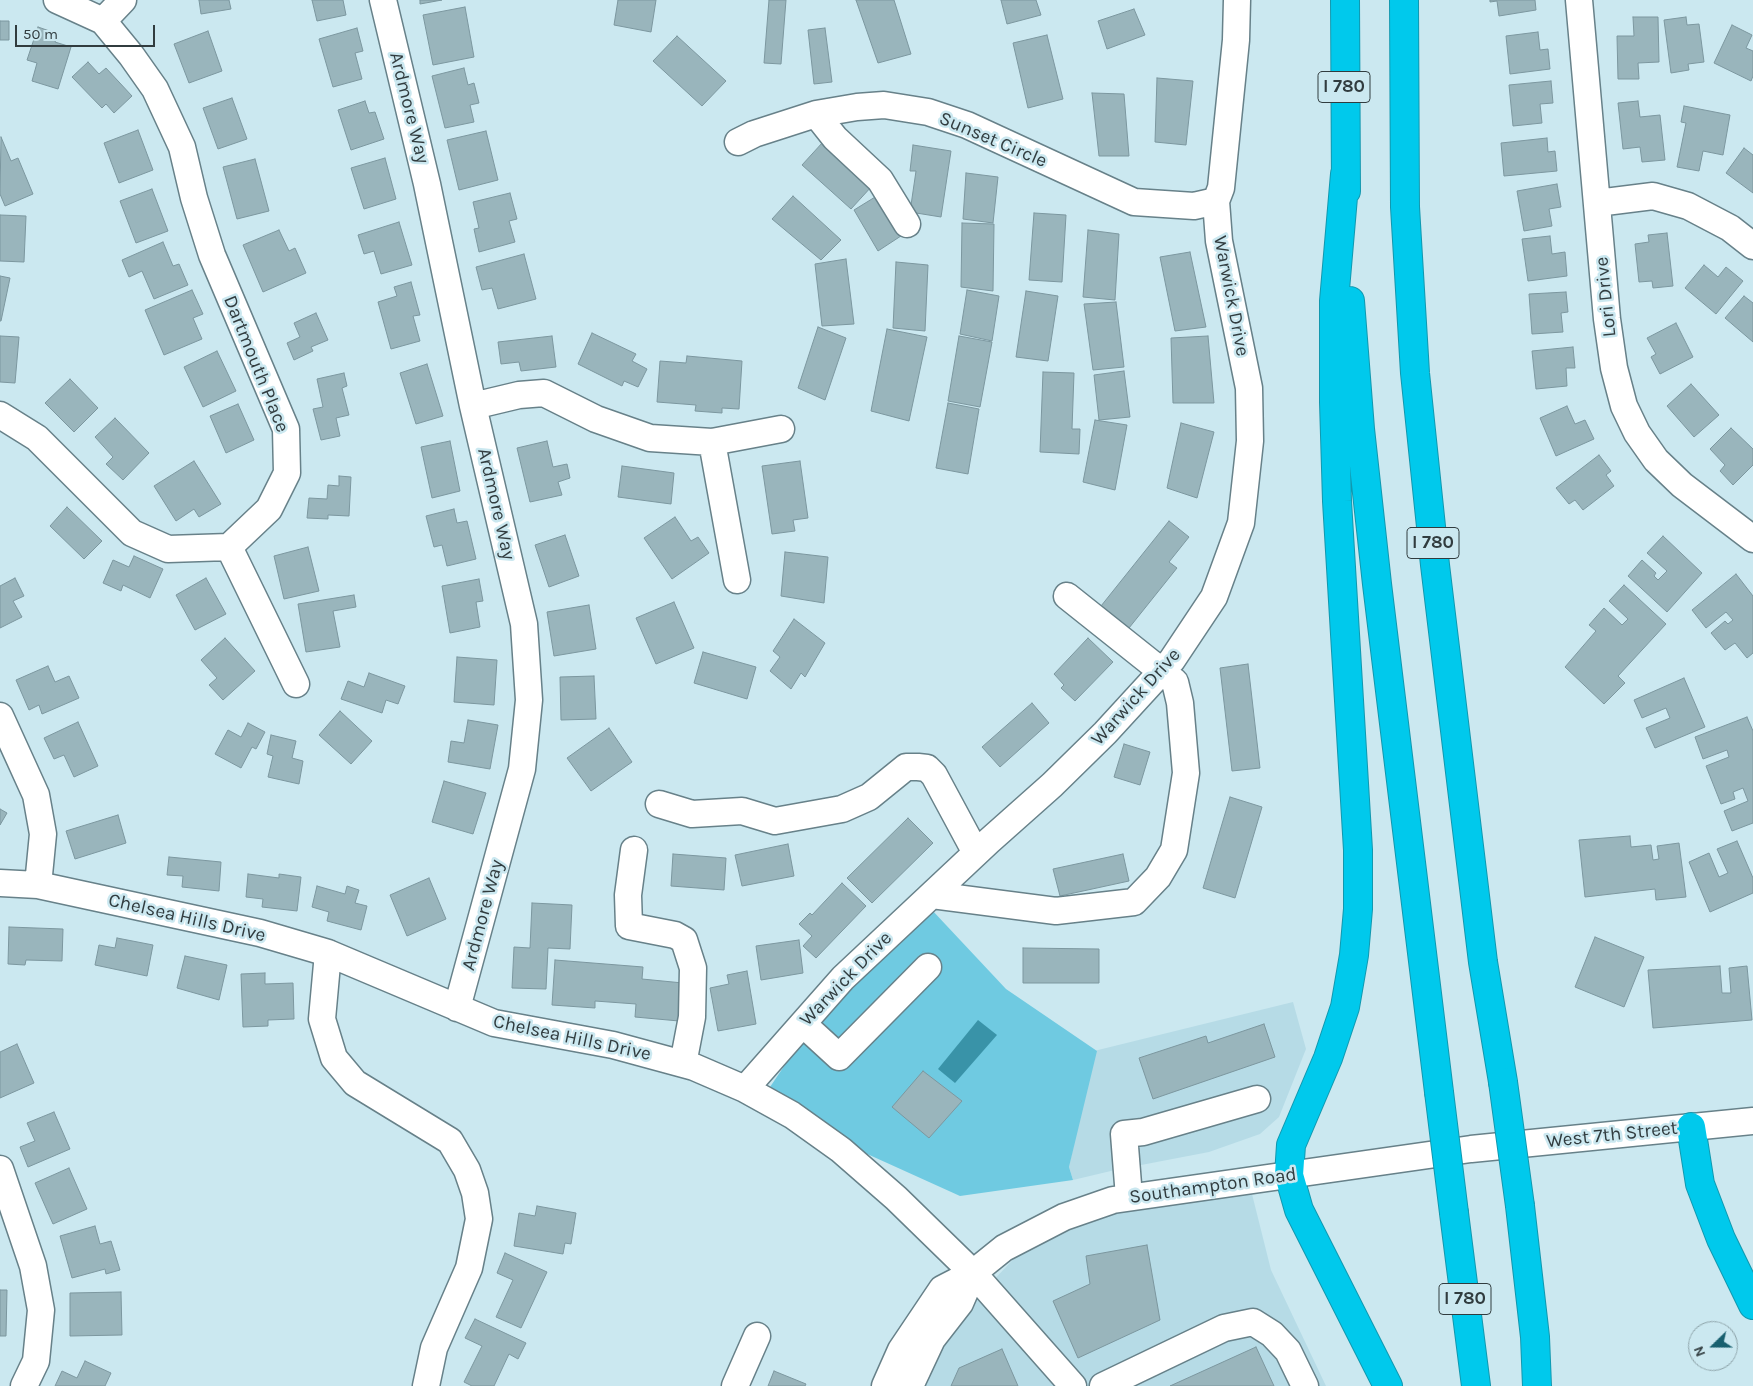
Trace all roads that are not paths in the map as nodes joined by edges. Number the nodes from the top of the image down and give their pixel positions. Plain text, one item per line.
1 (57, 0) edge
2 (123, 0) edge
3 (383, 0) edge
4 (1237, 0) edge
5 (1345, 0) edge
6 (1404, 0) edge
7 (1579, 0) edge
8 (103, 21) junction
9 (816, 114) junction
10 (738, 142) dead end
11 (1345, 174) junction
12 (1216, 201) junction
13 (1597, 203) junction
14 (907, 224) dead end
15 (1753, 246) edge
16 (473, 406) junction
17 (0, 415) edge
18 (781, 429) dead end
19 (712, 442) junction
20 (1753, 539) edge
21 (229, 547) junction
22 (737, 580) dead end
23 (1068, 596) dead end
24 (1161, 672) junction
25 (296, 684) dead end
26 (0, 716) edge
27 (659, 804) dead end
28 (634, 850) dead end
29 (976, 853) junction
30 (0, 883) edge
31 (38, 885) junction
32 (932, 894) junction
33 (328, 953) junction
34 (928, 967) dead end
35 (457, 1008) junction
36 (803, 1024) junction
37 (683, 1064) junction
38 (745, 1089) junction
39 (1257, 1100) dead end
40 (1753, 1121) edge
41 (1691, 1127) junction
42 (1471, 1149) joint
43 (0, 1169) edge
44 (1289, 1175) junction
45 (1129, 1197) junction
46 (973, 1273) junction
47 (1753, 1305) edge
48 (757, 1336) dead end
49 (1535, 1337) junction
50 (24, 1386) edge
51 (426, 1386) edge
52 (735, 1386) edge
53 (885, 1386) edge
54 (910, 1386) edge
55 (1073, 1386) edge
56 (1103, 1386) edge
57 (1305, 1386) edge
58 (1388, 1386) edge
59 (1476, 1386) edge
60 (1537, 1386) edge
61 (1553, 1386) edge

1 - 8 street, Dartmouth Place
2 - 8 street
3 - 16 street, Ardmore Way
4 - 12 street, Warwick Drive
5 - 11 highway, I 780
6 - 49 highway, I 780, bridge
7 - 13 street, Lori Drive
8 - 21 street, Dartmouth Place
9 - 10 street, Sunset Circle
9 - 12 street, Sunset Circle
9 - 14 street
11 - 44 highway
11 - 59 highway, I 780, bridge
12 - 24 street, Warwick Drive
13 - 15 street
13 - 20 street, Lori Drive
16 - 19 street
16 - 35 street, Ardmore Way
17 - 21 street
18 - 19 street
19 - 22 street
21 - 25 street
23 - 24 street
24 - 29 street, Warwick Drive
24 - 32 street
26 - 31 street
27 - 29 street
28 - 37 street
29 - 32 street, Warwick Drive
30 - 31 street, Chelsea Hills Drive
31 - 33 street, Chelsea Hills Drive
32 - 36 street, Warwick Drive
33 - 35 street, Chelsea Hills Drive
33 - 51 street
34 - 36 street
35 - 37 street, Chelsea Hills Drive
36 - 38 street, Warwick Drive
37 - 38 street, Chelsea Hills Drive
38 - 46 street, Chelsea Hills Drive
39 - 45 street
40 - 41 street, West 7th Street
41 - 42 street, West 7th Street
41 - 47 highway
42 - 44 street, Southampton Road
43 - 50 street
44 - 45 street, Southampton Road
44 - 58 highway
45 - 46 street, Southampton Road
46 - 53 street, Southampton Road
46 - 54 street, Southampton Road
46 - 55 street, Chelsea Hills Drive
48 - 52 street
49 - 60 highway, I 780
49 - 61 highway
56 - 57 street

